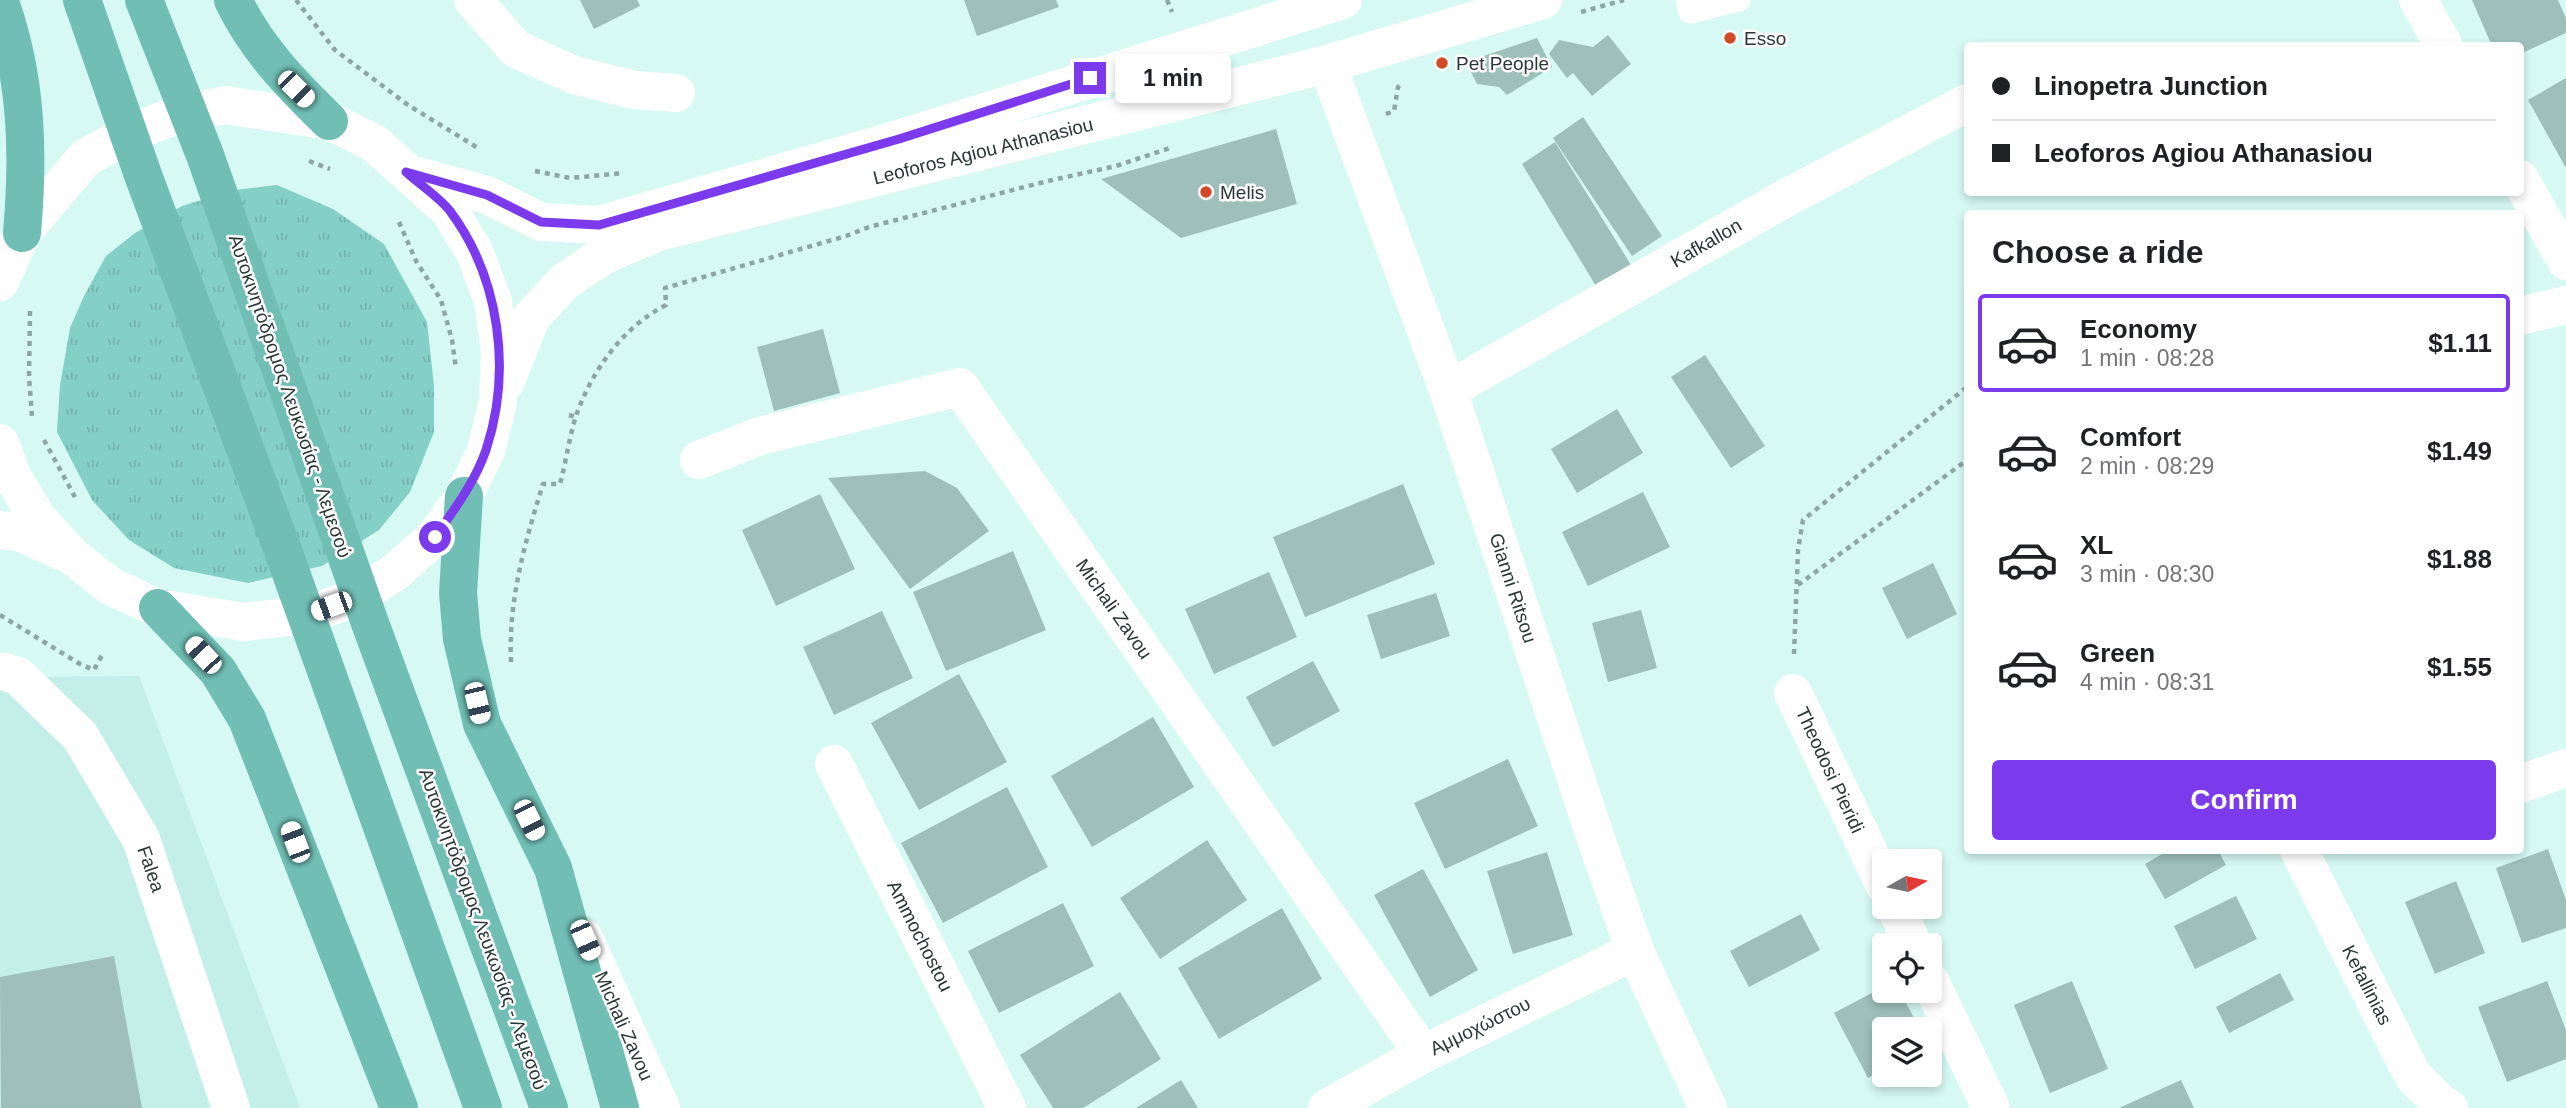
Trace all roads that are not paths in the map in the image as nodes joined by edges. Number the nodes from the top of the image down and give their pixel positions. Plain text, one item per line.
1 (82, 0) edge
2 (145, 0) edge
3 (233, 0) edge
4 (473, 0) edge
5 (1343, 0) edge
6 (1687, 0) edge
7 (1739, 0) edge
8 (2418, 0) edge
9 (0, 2) edge
10 (1559, 7) edge
11 (2442, 42) edge
12 (1327, 64) junction
13 (676, 93) dead end
14 (1964, 105) edge
15 (329, 121) junction
16 (406, 172) junction
17 (2524, 186) edge
18 (22, 233) junction
19 (2566, 261) edge
20 (0, 280) edge
21 (2566, 305) edge
22 (2524, 315) edge
23 (1448, 390) junction
24 (498, 401) junction
25 (0, 443) edge
26 (699, 460) dead end
27 (464, 496) junction
28 (0, 530) edge
29 (72, 556) junction
30 (158, 608) junction
31 (3, 671) edge
32 (1793, 693) road end
33 (834, 764) dead end
34 (2566, 768) edge
35 (2524, 783) edge
36 (2310, 854) edge
37 (1872, 859) edge
38 (552, 868) junction
39 (1635, 951) junction
40 (1941, 1003) edge
41 (1423, 1054) junction
42 (231, 1108) edge
43 (399, 1108) edge
44 (483, 1108) edge
45 (549, 1108) edge
46 (620, 1108) edge
47 (661, 1108) edge
48 (1007, 1108) edge
49 (1327, 1108) edge
50 (1708, 1108) edge
51 (1991, 1108) edge
52 (2449, 1108) edge

1 - 44 highway
2 - 45 highway, Αυτοκινητόδρομος Λευκωσίας - Λεμεσού
3 - 15 highway
4 - 13 street
5 - 16 street, Leoforos Agiou Athanasiou
6 - 7 lane
8 - 11 street
9 - 18 highway
10 - 12 street, Leoforos Agiou Athanasiou
12 - 23 street, Gianni Ritsou
12 - 24 street, Leoforos Agiou Athanasiou
14 - 23 street, Kafkallon
15 - 16 street
15 - 18 street
16 - 24 street
17 - 19 street
18 - 20 street
21 - 22 street
23 - 39 street, Gianni Ritsou
24 - 27 street
25 - 29 street
26 - 41 street, Michali Zavou
27 - 30 street
27 - 38 highway
28 - 29 street
29 - 30 street
30 - 43 highway
31 - 42 street, Falea
32 - 37 street, Theodosi Pieridi
33 - 48 street, Ammochostou
34 - 35 street
36 - 52 street, Kefallinias
38 - 46 highway
38 - 47 street, Michali Zavou
39 - 41 street, Αμμοχώστου
39 - 50 street, Gianni Ritsou
40 - 51 street
41 - 49 street, Αμμοχώστου

